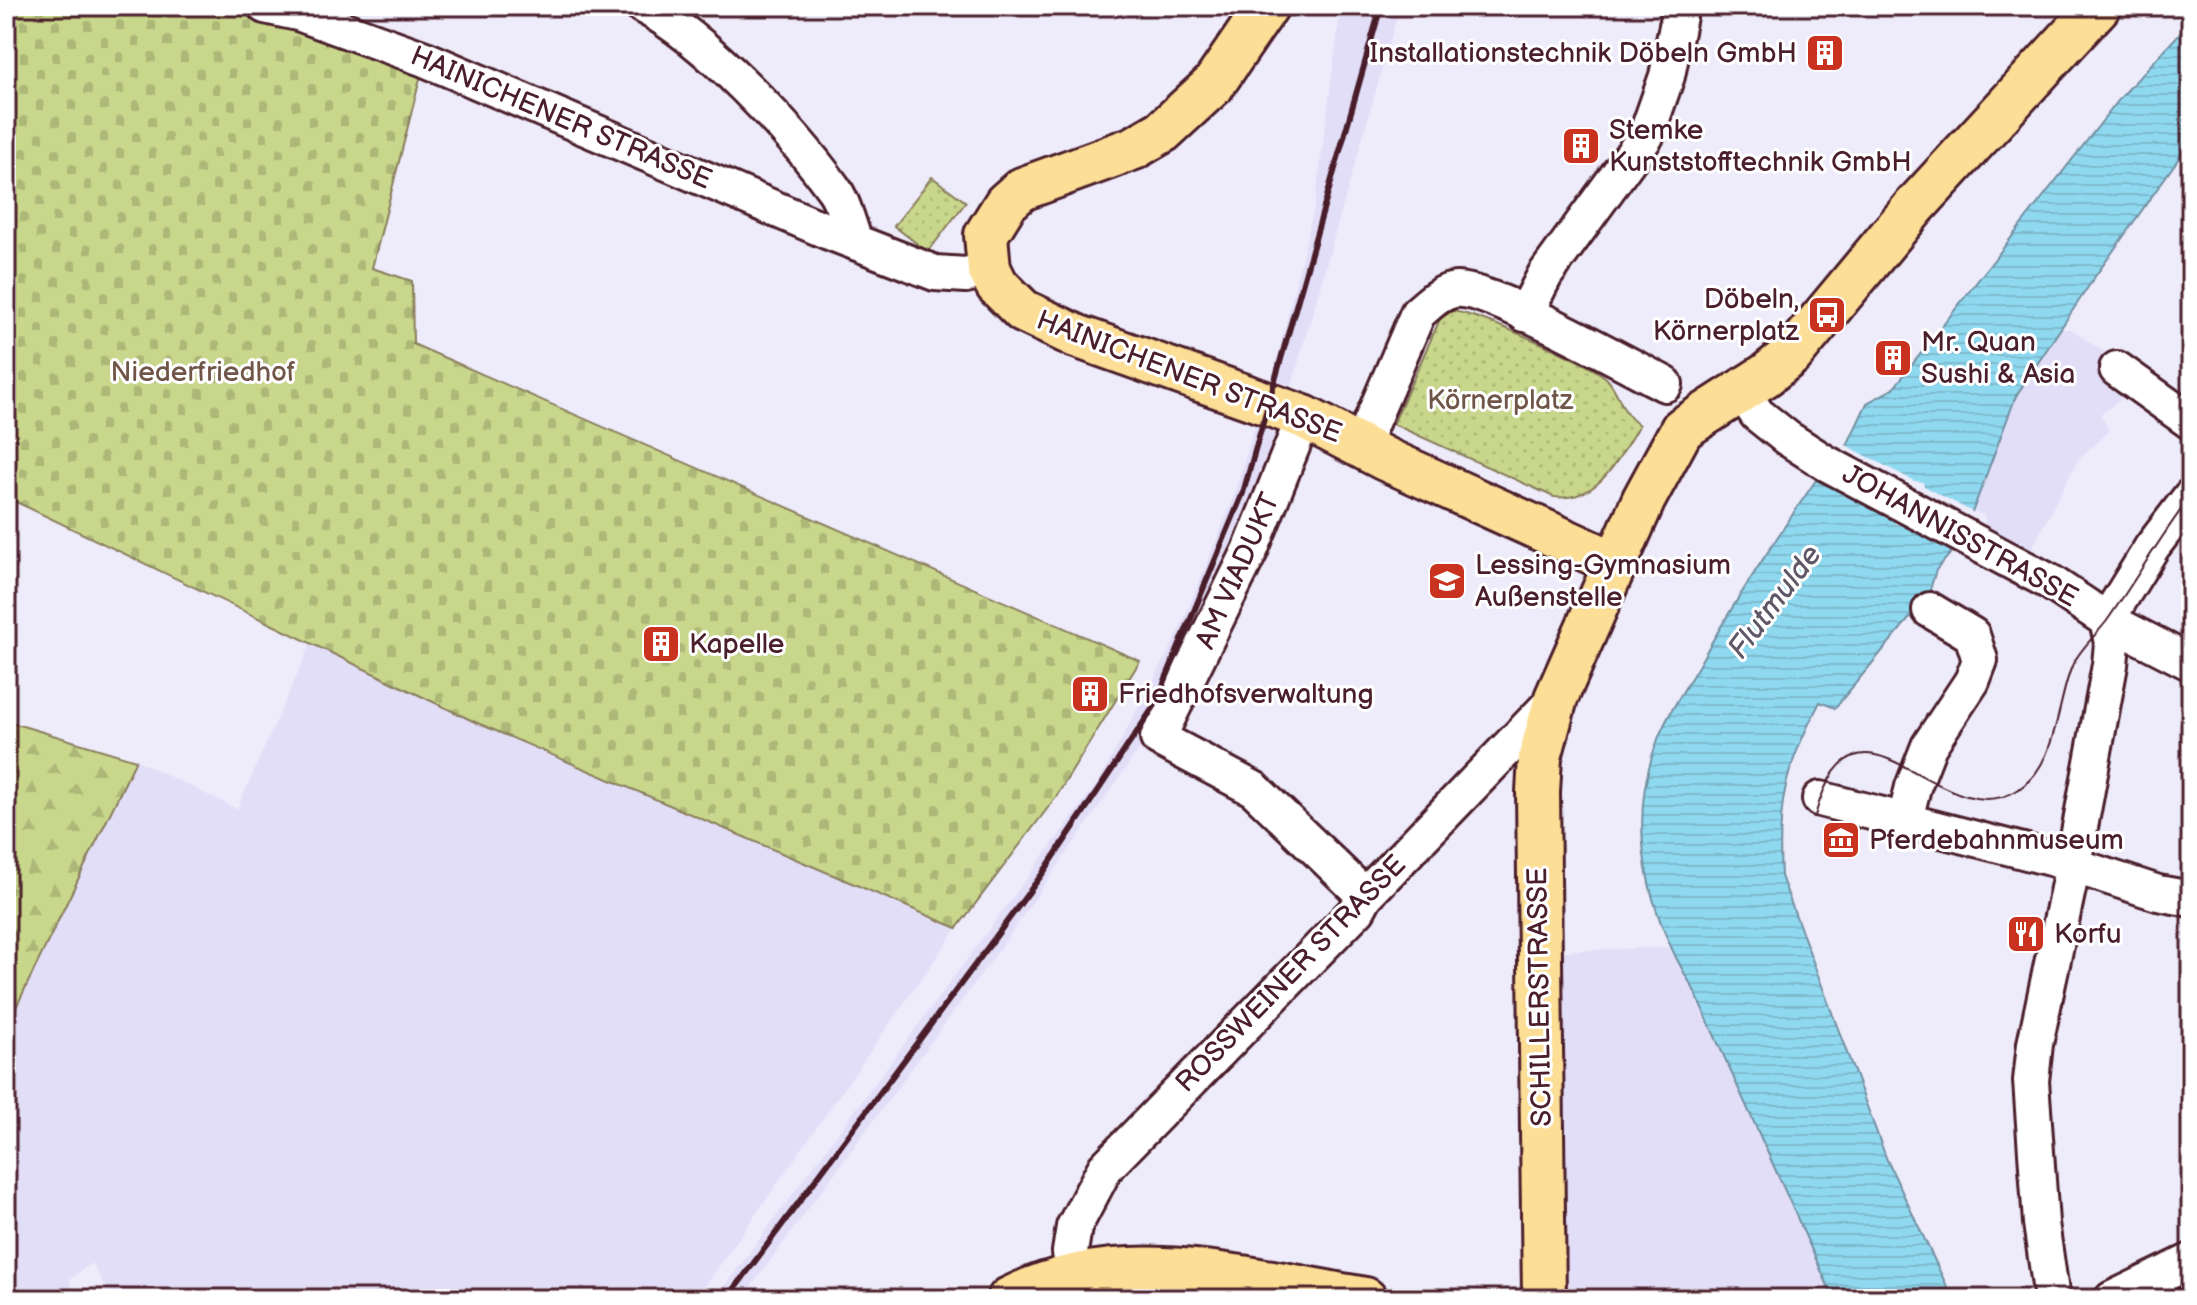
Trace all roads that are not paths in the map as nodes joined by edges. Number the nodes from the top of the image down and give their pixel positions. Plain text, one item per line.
1 (265, 6) edge
2 (643, 6) edge
3 (1267, 6) edge
4 (1681, 6) edge
5 (2089, 9) edge
6 (854, 239) junction
7 (989, 269) junction
8 (1525, 314) junction
9 (2117, 369) dead end
10 (1665, 384) dead end
11 (1727, 400) junction
12 (1304, 417) junction
13 (2191, 422) edge
14 (1361, 446) junction
15 (2191, 496) edge
16 (1615, 563) junction
17 (1930, 610) dead end
18 (2107, 620) junction
19 (2191, 663) edge
20 (1556, 698) junction
21 (1820, 799) dead end
22 (1905, 820) junction
23 (2073, 865) junction
24 (1365, 896) junction
25 (2191, 899) edge
26 (2191, 1261) edge
27 (1073, 1273) junction
28 (1009, 1299) edge
29 (1365, 1299) edge
30 (1544, 1299) edge
31 (2052, 1299) edge
32 (2112, 1299) edge

1 - 6 street, HAINICHENER STRASSE
2 - 6 street
3 - 7 main road
4 - 8 street
5 - 11 main road
6 - 7 street, HAINICHENER STRASSE
7 - 12 main road, HAINICHENER STRASSE
8 - 10 street
8 - 14 street
9 - 13 street
11 - 16 main road
11 - 18 street, JOHANNISSTRASSE
12 - 14 main road, HAINICHENER STRASSE
12 - 24 street, AM VIADUKT
14 - 16 main road
15 - 18 street
16 - 20 main road
17 - 22 street
18 - 19 street, JOHANNISSTRASSE
18 - 23 street
20 - 24 street, ROSSWEINER STRASSE
20 - 30 main road, SCHILLERSTRASSE
21 - 22 street
22 - 23 street
23 - 25 street
23 - 31 street
24 - 27 street, ROSSWEINER STRASSE
26 - 32 street
27 - 28 main road
27 - 29 main road

